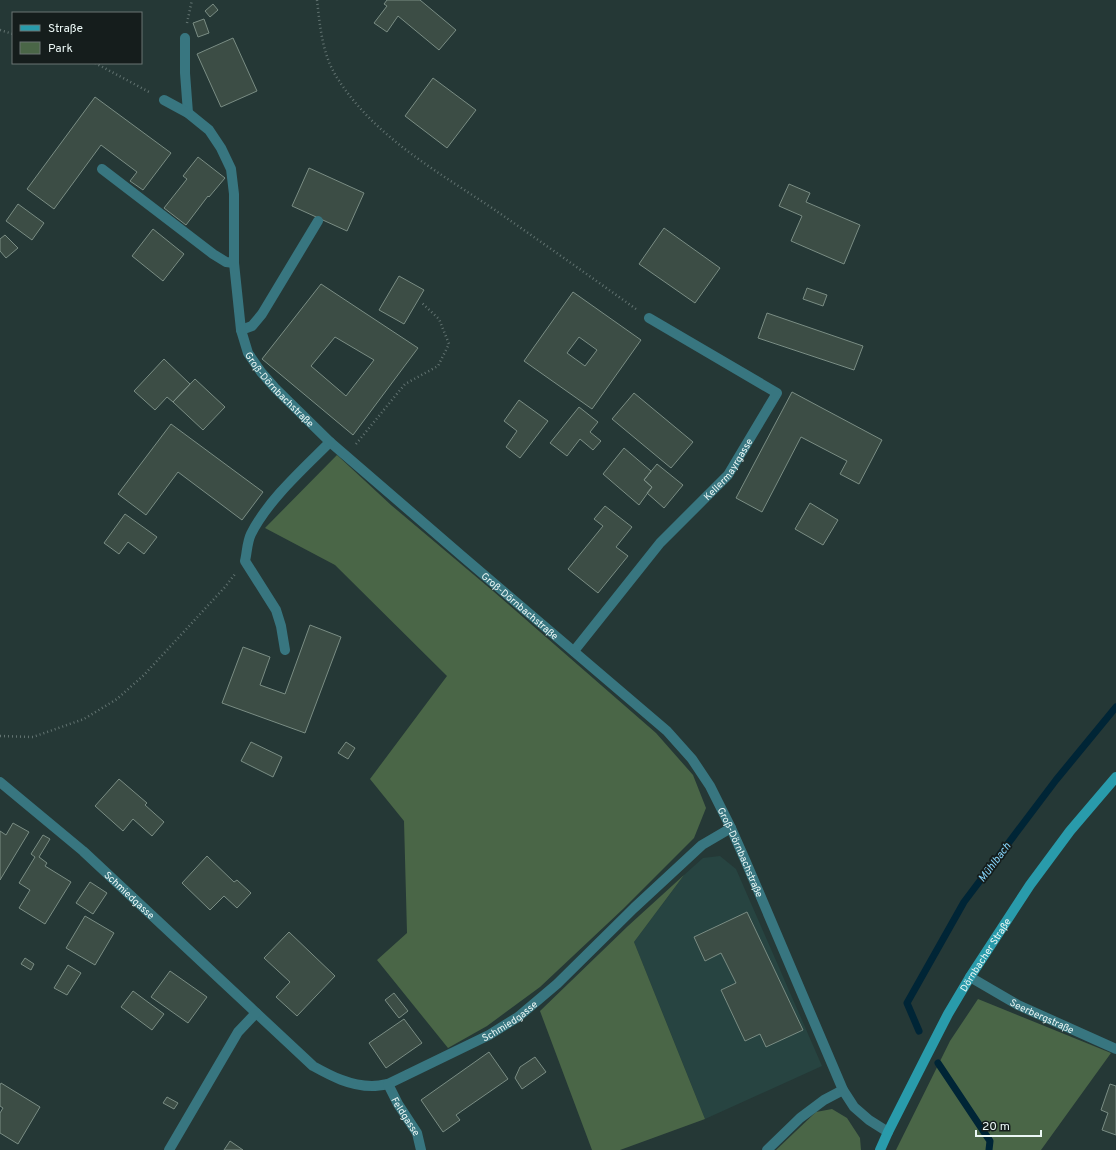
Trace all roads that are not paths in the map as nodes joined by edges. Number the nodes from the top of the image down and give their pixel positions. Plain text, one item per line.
1 (186, 38) road end
2 (164, 100) road end
3 (188, 113) junction
4 (102, 169) dead end
5 (318, 221) dead end
6 (234, 263) junction
7 (649, 318) road end
8 (241, 330) junction
9 (330, 442) junction
10 (285, 650) dead end
11 (574, 651) junction
12 (1116, 777) edge
13 (0, 782) edge
14 (731, 828) junction
15 (970, 977) junction
16 (256, 1012) junction
17 (1116, 1049) edge
18 (388, 1084) junction
19 (843, 1090) junction
20 (888, 1132) junction
21 (169, 1150) edge
22 (421, 1150) edge
23 (768, 1150) edge
24 (880, 1150) edge

1 - 3 street
2 - 3 street, Groß-Dörnbachstraße
3 - 6 street, Groß-Dörnbachstraße
4 - 6 street
5 - 8 street
6 - 8 street, Groß-Dörnbachstraße
7 - 11 street, Kellermayrgasse
8 - 9 street, Groß-Dörnbachstraße
9 - 10 street
9 - 11 street, Groß-Dörnbachstraße
11 - 14 street, Groß-Dörnbachstraße
12 - 15 street, Dörnbacher Straße
13 - 16 street, Schmiedgasse
14 - 18 street, Schmiedgasse
14 - 19 street, Groß-Dörnbachstraße
15 - 17 street, Seerbergstraße
15 - 20 street, Dörnbacher Straße
16 - 18 street, Schmiedgasse
16 - 21 street
18 - 22 street, Feldgasse
19 - 20 street, Groß-Dörnbachstraße
19 - 23 street
20 - 24 street, Dörnbacher Straße

